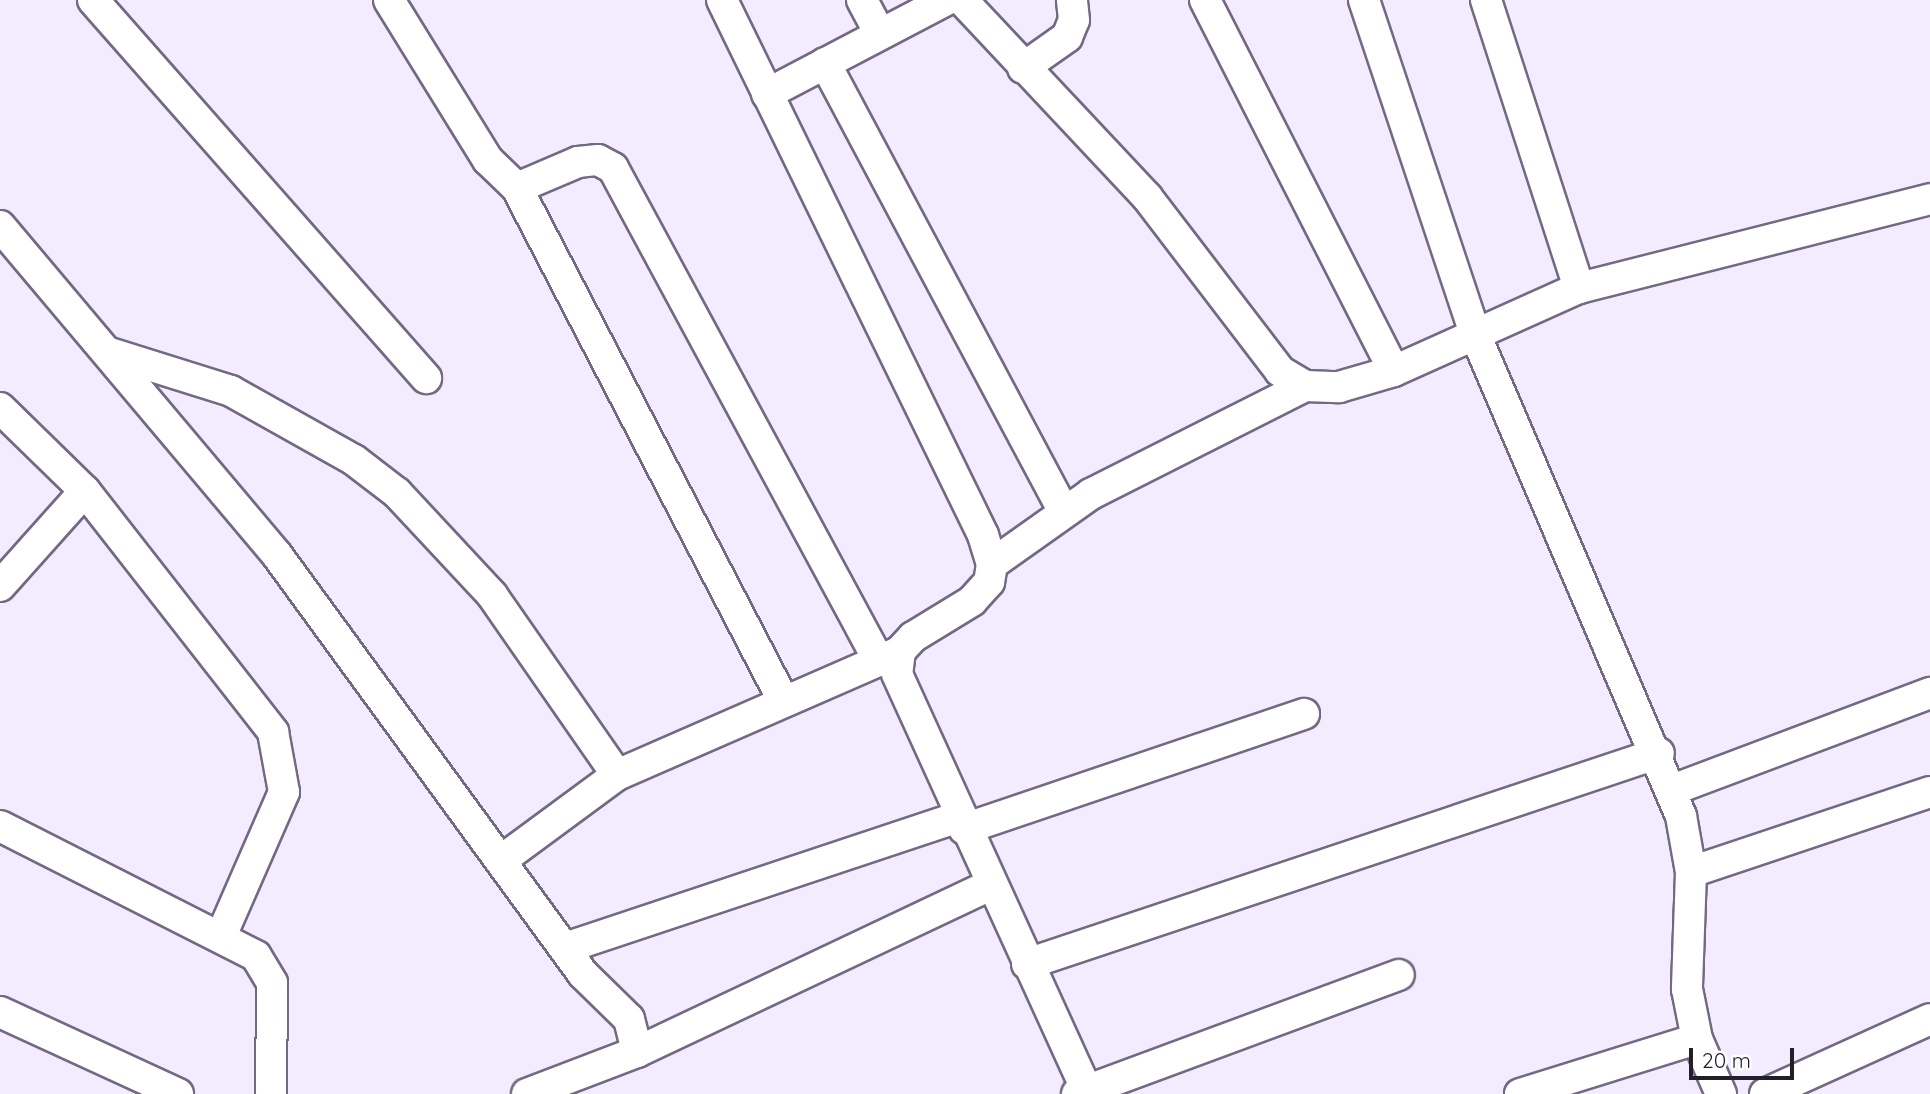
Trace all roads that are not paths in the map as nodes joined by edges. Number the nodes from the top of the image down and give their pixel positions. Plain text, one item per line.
1 (93, 0) edge
2 (390, 0) edge
3 (722, 0) edge
4 (862, 0) edge
5 (946, 0) edge
6 (962, 0) edge
7 (1072, 0) edge
8 (1205, 0) edge
9 (1364, 0) edge
10 (1486, 0) edge
11 (880, 34) junction
12 (825, 63) junction
13 (1023, 68) junction
14 (767, 94) junction
15 (517, 188) junction
16 (1930, 199) edge
17 (0, 226) edge
18 (1579, 288) junction
19 (1475, 334) junction
20 (110, 352) junction
21 (1394, 370) junction
22 (426, 378) dead end
23 (1305, 386) junction
24 (0, 408) edge
25 (85, 491) junction
26 (1063, 510) junction
27 (992, 565) junction
28 (0, 586) edge
29 (889, 656) junction
30 (1930, 693) edge
31 (784, 702) junction
32 (1304, 714) dead end
33 (1658, 753) junction
34 (617, 775) junction
35 (1672, 790) junction
36 (1930, 792) edge
37 (962, 823) junction
38 (0, 826) edge
39 (503, 859) junction
40 (1691, 873) junction
41 (990, 886) junction
42 (222, 934) junction
43 (565, 948) junction
44 (1027, 964) junction
45 (1399, 975) dead end
46 (0, 1012) edge
47 (1930, 1019) edge
48 (1696, 1039) junction
49 (637, 1052) junction
50 (1084, 1093) edge
51 (178, 1094) edge
52 (271, 1094) edge
53 (527, 1094) edge
54 (1520, 1094) edge
55 (1721, 1094) edge
56 (1765, 1094) edge

1 - 22 street
2 - 15 street
3 - 14 street
4 - 11 street
5 - 11 street
6 - 13 street
7 - 13 street
8 - 21 street
9 - 19 street
10 - 18 street
11 - 12 street
12 - 14 street
12 - 26 street
13 - 23 street
14 - 27 street
15 - 29 street
15 - 31 street
16 - 18 street
17 - 20 street
18 - 19 street
19 - 21 street
19 - 33 street
20 - 34 street
20 - 39 street
21 - 23 street
23 - 26 street
24 - 25 street
25 - 28 street
25 - 42 street
26 - 27 street
27 - 29 street
29 - 31 street
29 - 37 street
30 - 35 street
31 - 34 street
32 - 37 street
33 - 35 street
33 - 44 street
34 - 39 street
35 - 40 street
36 - 40 street
37 - 41 street
37 - 43 street
38 - 42 street
39 - 43 street
40 - 48 street
41 - 44 street
41 - 49 street
42 - 52 street
43 - 49 street
44 - 50 street
45 - 50 street
46 - 51 street
47 - 56 street
48 - 54 street
48 - 55 street
49 - 53 street

